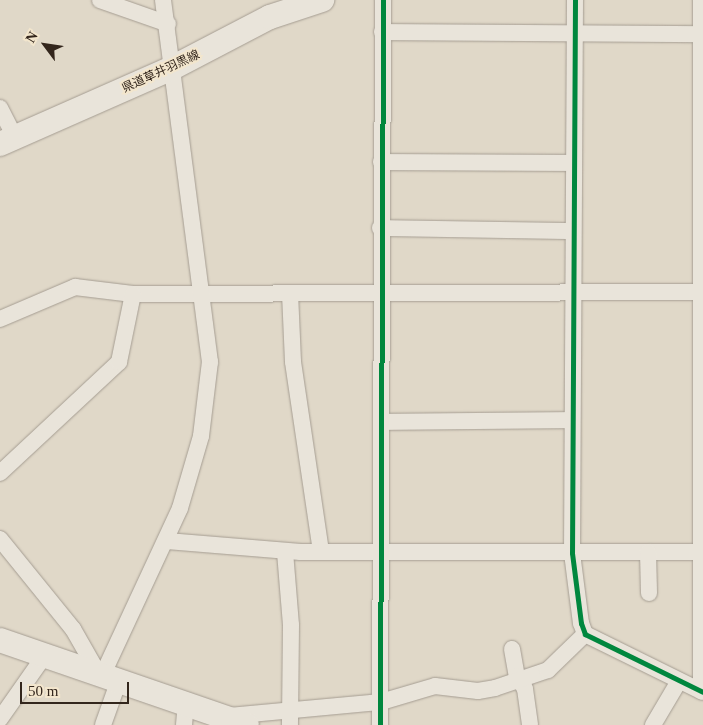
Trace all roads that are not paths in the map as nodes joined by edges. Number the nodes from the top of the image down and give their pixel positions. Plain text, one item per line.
1 (100, 0) edge
2 (163, 0) edge
3 (322, 0) edge
4 (384, 0) edge
5 (576, 0) edge
6 (701, 0) edge
7 (168, 24) junction
8 (382, 32) junction
9 (575, 34) junction
10 (702, 34) edge
11 (172, 68) junction
12 (0, 108) edge
13 (7, 141) edge
14 (381, 162) junction
15 (572, 163) junction
16 (380, 228) junction
17 (574, 231) junction
18 (572, 292) junction
19 (702, 292) edge
20 (201, 293) junction
21 (290, 293) junction
22 (381, 293) junction
23 (133, 294) junction
24 (0, 319) edge
25 (571, 420) junction
26 (382, 422) junction
27 (0, 473) edge
28 (702, 495) edge
29 (0, 539) edge
30 (167, 541) junction
31 (382, 551) junction
32 (285, 552) junction
33 (320, 552) junction
34 (648, 552) junction
35 (699, 552) junction
36 (572, 553) junction
37 (649, 593) dead end
38 (585, 634) junction
39 (0, 640) edge
40 (512, 649) dead end
41 (45, 654) junction
42 (106, 675) junction
43 (522, 681) junction
44 (679, 681) junction
45 (702, 692) edge
46 (380, 702) junction
47 (185, 714) edge
48 (221, 716) junction
49 (290, 718) edge
50 (0, 719) edge
51 (102, 725) edge
52 (247, 725) edge
53 (380, 725) edge
54 (530, 725) edge
55 (653, 725) edge

1 - 7 street
2 - 7 street
3 - 11 main road, 県道草井羽黒線
4 - 8 street
5 - 9 street
6 - 10 street
7 - 11 street
8 - 9 street
8 - 14 street
9 - 10 street
9 - 15 street
10 - 19 street
11 - 13 main road, 県道草井羽黒線
11 - 20 street
12 - 13 street
14 - 15 street
14 - 16 street
15 - 17 street
16 - 17 street
16 - 22 street
17 - 18 street
18 - 19 street
18 - 22 street
18 - 25 street
19 - 28 street
20 - 21 street
20 - 23 street
20 - 30 street
21 - 22 street
21 - 33 street
22 - 26 street
23 - 24 street
23 - 27 street
25 - 26 street
25 - 36 street
26 - 31 street
28 - 35 street
29 - 42 street
30 - 32 street
30 - 42 street
31 - 33 street
31 - 36 street
31 - 46 street
32 - 33 street
32 - 49 street
34 - 35 street
34 - 36 street
34 - 37 street
35 - 45 street
36 - 38 street
38 - 43 street
38 - 44 street
39 - 41 main road
40 - 43 street
41 - 42 main road
41 - 50 street
42 - 47 main road
42 - 51 street
43 - 46 street
43 - 54 street
44 - 45 street
44 - 55 street
46 - 49 street
46 - 53 street
47 - 48 main road
48 - 49 street
48 - 52 main road

